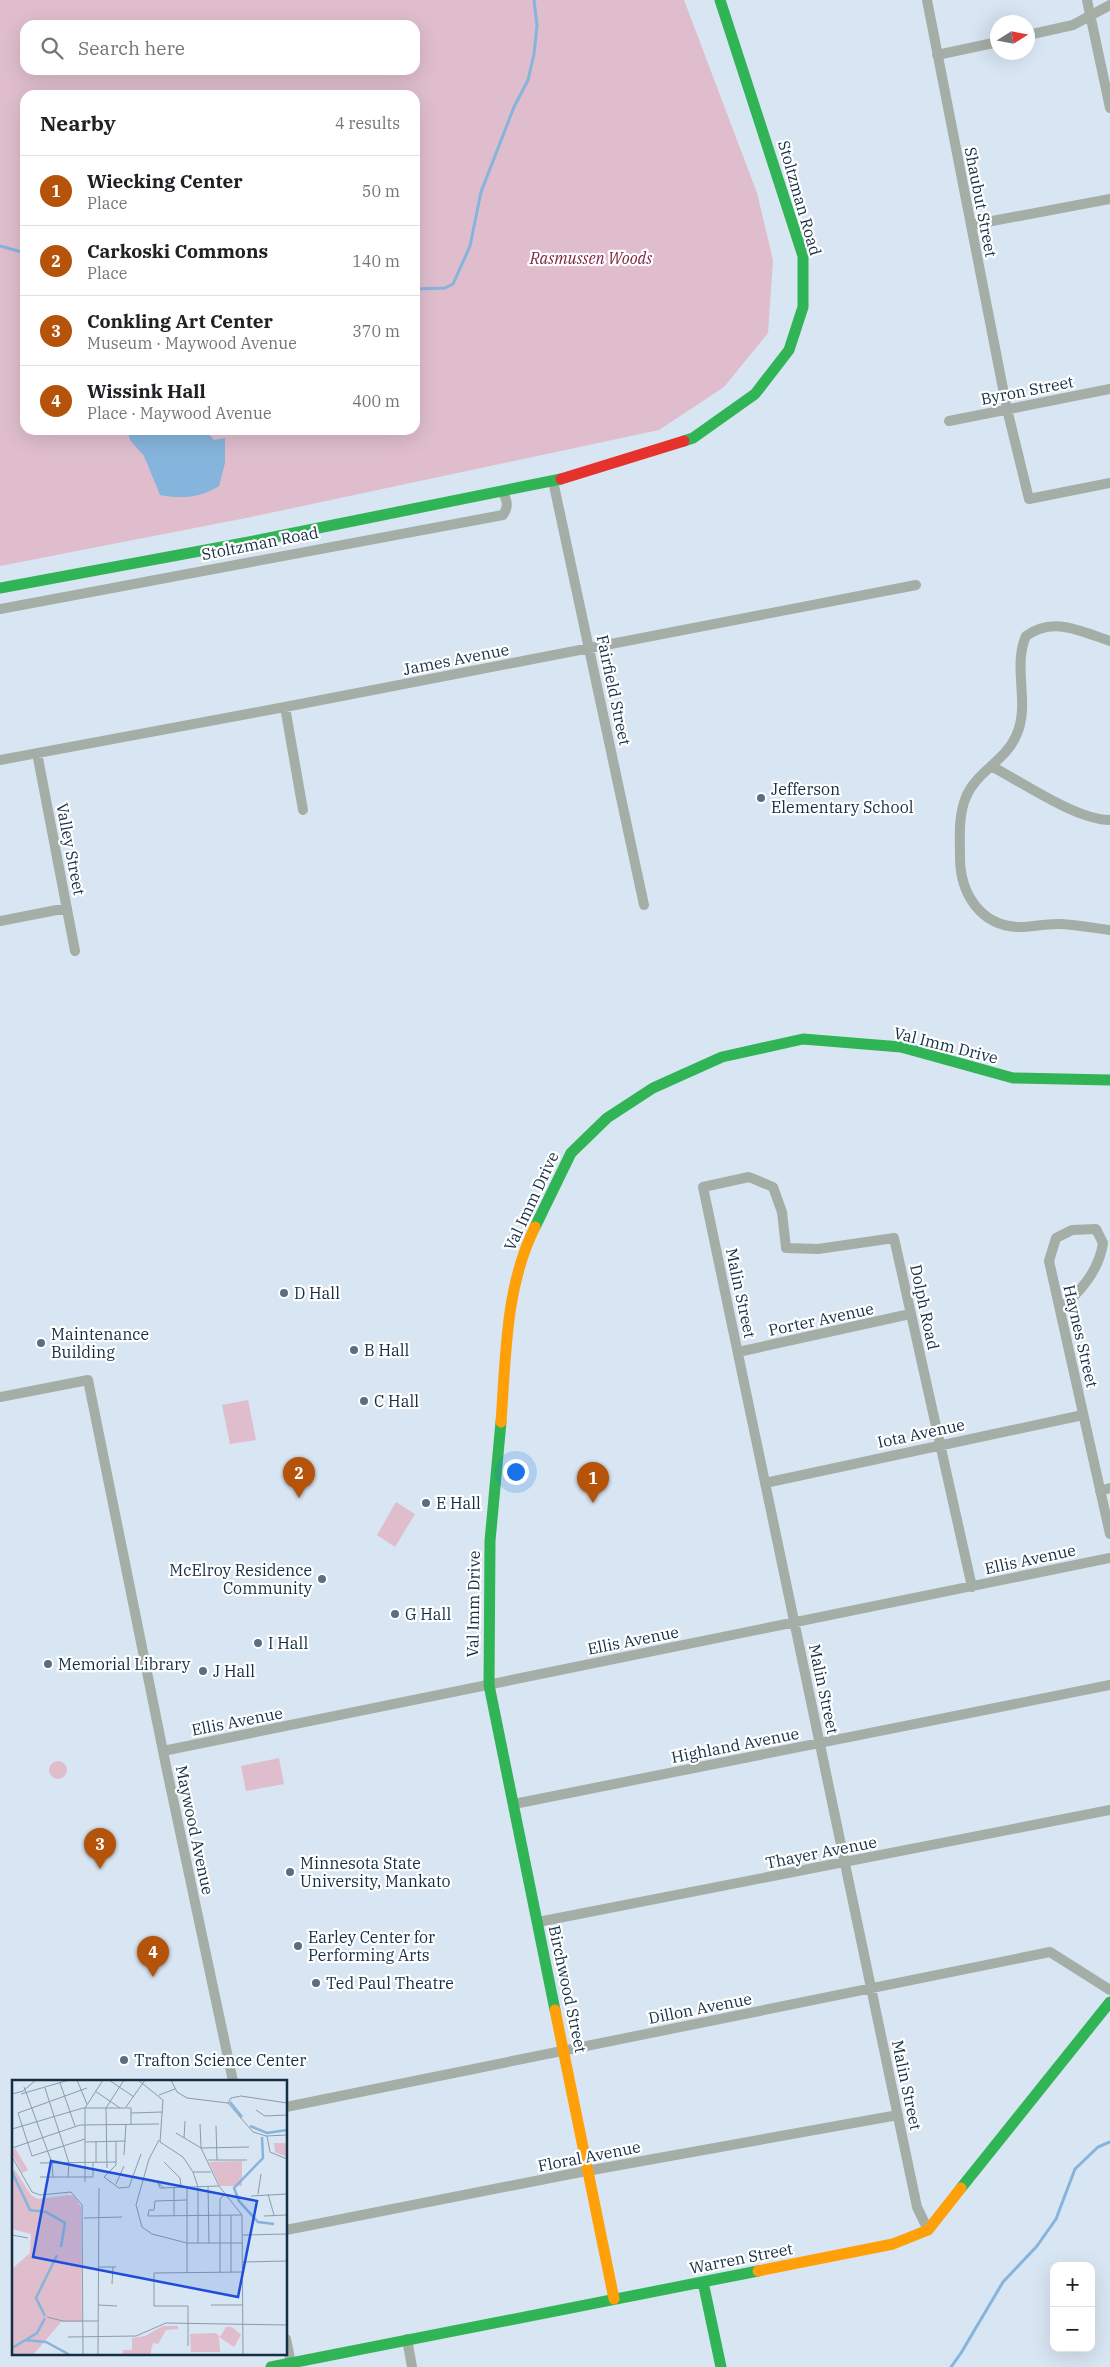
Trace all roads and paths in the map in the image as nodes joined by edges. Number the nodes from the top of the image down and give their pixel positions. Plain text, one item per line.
1 (720, 0) edge
2 (927, 0) edge
3 (1087, 0) edge
4 (1110, 5) edge
5 (1090, 18) junction
6 (1035, 34) edge
7 (990, 44) edge
8 (937, 55) junction
9 (1110, 108) edge
10 (1110, 199) edge
11 (971, 225) junction
12 (1110, 389) edge
13 (1007, 409) junction
14 (949, 421) dead end
15 (553, 481) junction
16 (1110, 483) edge
17 (503, 492) junction
18 (916, 585) dead end
19 (0, 588) edge
20 (0, 609) edge
21 (1110, 641) edge
22 (591, 649) junction
23 (285, 708) junction
24 (37, 753) junction
25 (0, 760) edge
26 (991, 766) junction
27 (303, 810) dead end
28 (1110, 820) edge
29 (644, 905) dead end
30 (68, 908) junction
31 (0, 921) edge
32 (1110, 930) edge
33 (75, 951) dead end
34 (1110, 1080) edge
35 (738, 1179) joint
36 (1060, 1309) junction
37 (910, 1314) junction
38 (738, 1352) junction
39 (0, 1396) edge
40 (1083, 1415) junction
41 (941, 1444) junction
42 (765, 1483) junction
43 (1105, 1490) edge
44 (1110, 1534) edge
45 (1110, 1558) edge
46 (972, 1587) junction
47 (794, 1623) junction
48 (489, 1685) junction
49 (1110, 1685) edge
50 (820, 1744) junction
51 (163, 1752) junction
52 (514, 1804) junction
53 (1110, 1810) edge
54 (845, 1863) junction
55 (538, 1922) junction
56 (871, 1988) junction
57 (1110, 1990) edge
58 (1110, 2002) edge
59 (564, 2050) junction
60 (233, 2080) edge
61 (288, 2107) edge
62 (898, 2115) junction
63 (588, 2171) junction
64 (288, 2230) edge
65 (928, 2230) junction
66 (703, 2282) junction
67 (614, 2299) junction
68 (406, 2339) junction
69 (288, 2349) edge
70 (291, 2363) junction
71 (271, 2367) edge
72 (412, 2367) edge
73 (720, 2367) edge

1 - 15 street, Stoltzman Road
2 - 8 street, Shaubut Street
3 - 5 street
4 - 5 street
5 - 6 street
5 - 9 street
7 - 8 street
8 - 11 street, Shaubut Street
10 - 11 street
11 - 13 street, Shaubut Street
12 - 13 street, Byron Street
13 - 14 street, Byron Street
13 - 16 street, Shaubut Street
15 - 17 street, Stoltzman Road
15 - 22 street, Fairfield Street
17 - 19 street, Stoltzman Road
17 - 20 street, Stoltzman Road
18 - 22 street, James Avenue
21 - 26 street
22 - 23 street, James Avenue
22 - 29 street, Fairfield Street
23 - 24 street, James Avenue
23 - 27 street
24 - 25 street, James Avenue
24 - 30 street, Valley Street
26 - 28 street
26 - 32 street
30 - 31 street
30 - 33 street, Valley Street
34 - 48 street, Val Imm Drive
35 - 37 street, Dolph Road
35 - 38 street, Malin Street
36 - 36 street, Haynes Street
36 - 40 street, Haynes Street
37 - 38 street, Porter Avenue
37 - 41 street, Dolph Road
38 - 42 street, Malin Street
39 - 51 street, Maywood Avenue
40 - 41 street, Iota Avenue
40 - 43 street, Haynes Street
41 - 42 street, Iota Avenue
41 - 46 street, Dolph Road
42 - 47 street, Malin Street
43 - 44 street, Haynes Street
45 - 46 street, Ellis Avenue
46 - 47 street, Ellis Avenue
47 - 48 street, Ellis Avenue
47 - 50 street, Malin Street
48 - 51 street, Ellis Avenue
48 - 52 street, Birchwood Street
49 - 50 street, Highland Avenue
50 - 52 street, Highland Avenue
50 - 54 street, Malin Street
51 - 60 street, Maywood Avenue
52 - 55 street, Birchwood Street
53 - 54 street, Thayer Avenue
54 - 55 street, Thayer Avenue
54 - 56 street, Malin Street
55 - 59 street, Birchwood Street
56 - 57 street, Dillon Avenue
56 - 59 street, Dillon Avenue
56 - 62 street, Malin Street
58 - 65 street
59 - 61 street, Dillon Avenue
59 - 63 street, Birchwood Street
62 - 63 street, Floral Avenue
62 - 65 street, Malin Street
63 - 64 street, Floral Avenue
63 - 67 street, Birchwood Street
65 - 66 street, Warren Street
66 - 67 street, Warren Street
66 - 73 street
67 - 68 street, Warren Street
68 - 70 street, Warren Street
68 - 72 street
69 - 70 street
70 - 71 street, Warren Street

